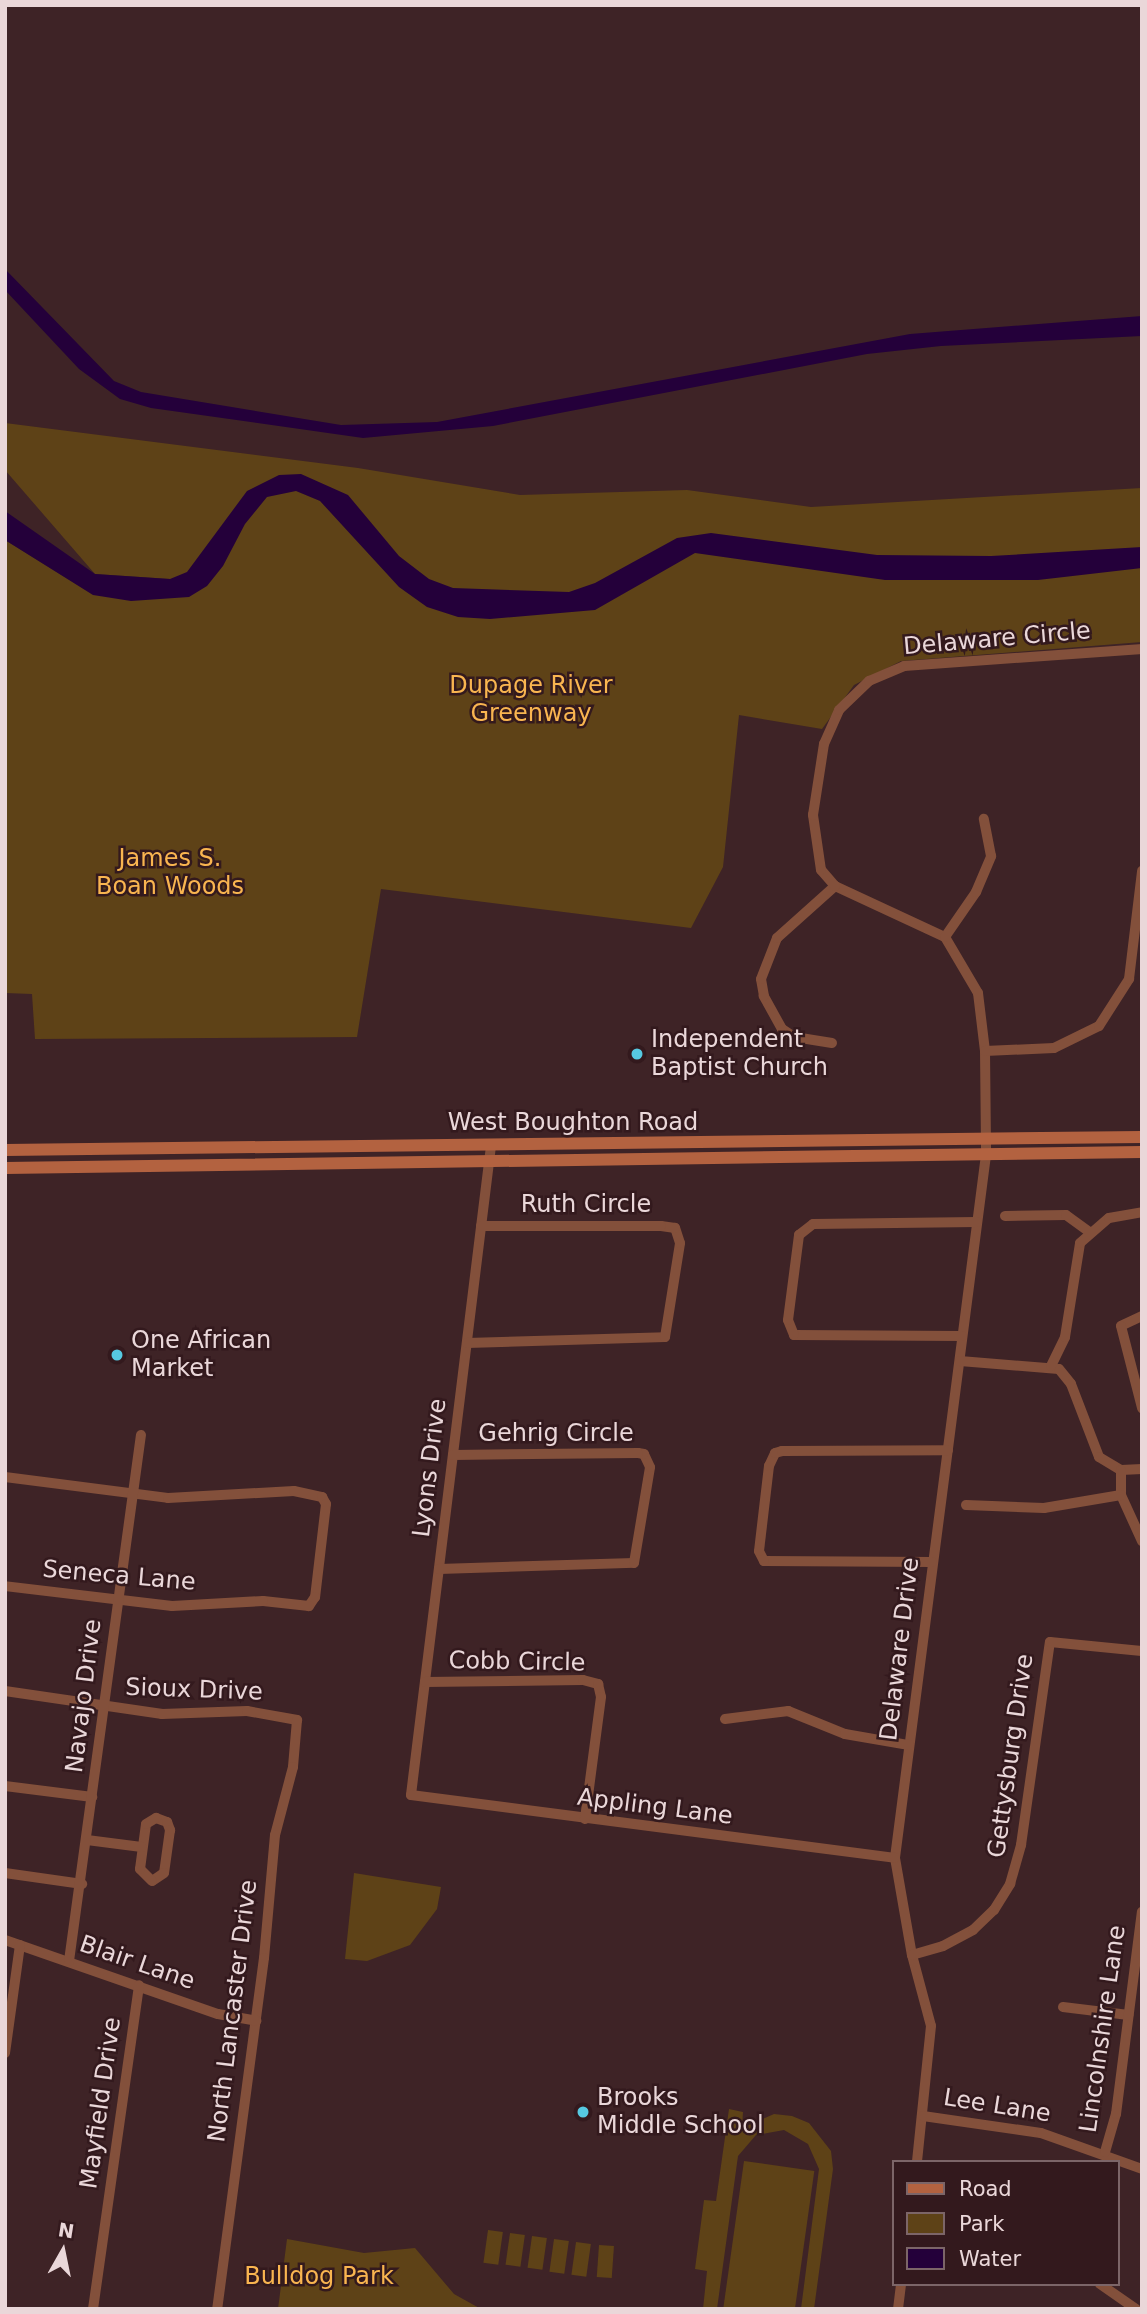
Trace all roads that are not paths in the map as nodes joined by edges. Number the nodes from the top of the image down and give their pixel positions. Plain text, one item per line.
1 (1142, 649) edge
2 (984, 819) dead end
3 (1142, 871) edge
4 (835, 886) junction
5 (945, 937) junction
6 (832, 1043) dead end
7 (985, 1051) junction
8 (1142, 1137) edge
9 (986, 1140) junction
10 (414, 1144) junction
11 (598, 1144) junction
12 (5, 1150) edge
13 (1142, 1152) edge
14 (490, 1153) junction
15 (986, 1155) junction
16 (595, 1158) junction
17 (411, 1161) junction
18 (5, 1168) edge
19 (1142, 1212) edge
20 (1005, 1216) dead end
21 (977, 1222) junction
22 (481, 1226) junction
23 (1089, 1232) junction
24 (1142, 1316) edge
25 (962, 1336) junction
26 (467, 1343) junction
27 (960, 1361) junction
28 (1051, 1366) junction
29 (1142, 1408) edge
30 (141, 1435) dead end
31 (948, 1450) junction
32 (453, 1455) junction
33 (1142, 1469) edge
34 (1121, 1470) junction
35 (5, 1477) edge
36 (132, 1494) junction
37 (1121, 1495) junction
38 (966, 1505) dead end
39 (1142, 1541) edge
40 (932, 1562) junction
41 (439, 1569) junction
42 (6, 1586) edge
43 (5, 1592) edge
44 (118, 1601) junction
45 (1142, 1651) edge
46 (425, 1682) junction
47 (5, 1691) edge
48 (105, 1708) junction
49 (726, 1719) dead end
50 (297, 1720) joint
51 (909, 1745) junction
52 (5, 1786) edge
53 (411, 1795) joint
54 (92, 1797) junction
55 (585, 1819) junction
56 (87, 1840) junction
57 (142, 1847) junction
58 (895, 1858) junction
59 (5, 1873) edge
60 (82, 1884) junction
61 (1142, 1912) edge
62 (5, 1940) edge
63 (20, 1945) junction
64 (912, 1955) junction
65 (69, 1961) junction
66 (139, 1985) junction
67 (1063, 2007) dead end
68 (1129, 2015) junction
69 (256, 2021) junction
70 (5, 2053) edge
71 (923, 2116) junction
72 (1105, 2152) junction
73 (917, 2160) edge
74 (1142, 2169) edge
75 (901, 2286) edge
76 (1103, 2286) edge
77 (93, 2309) edge
78 (217, 2309) edge
79 (898, 2309) edge
80 (1136, 2309) edge

1 - 4 street, Delaware Circle
2 - 5 street
3 - 7 street
4 - 5 street
4 - 6 street
5 - 7 street
7 - 9 street
8 - 9 main road, West Boughton Road
9 - 11 main road, West Boughton Road
9 - 15 street, Delaware Drive
10 - 12 main road, West Boughton Road
10 - 14 main road, West Boughton Road
10 - 17 street
11 - 14 main road, West Boughton Road
11 - 16 street
13 - 15 main road, West Boughton Road
14 - 16 main road, West Boughton Road
14 - 17 main road, West Boughton Road
14 - 22 street, Lyons Drive
15 - 16 main road, West Boughton Road
15 - 21 street, Delaware Drive
17 - 18 main road, West Boughton Road
19 - 23 street
20 - 23 street
21 - 25 street, Delaware Drive
21 - 25 street
22 - 26 street, Lyons Drive
22 - 26 street, Ruth Circle
23 - 28 street
24 - 29 street
25 - 27 street, Delaware Drive
26 - 32 street, Lyons Drive
27 - 28 street
27 - 31 street, Delaware Drive
28 - 34 street
30 - 36 street, Navajo Drive
31 - 40 street, Delaware Drive
31 - 40 street
32 - 41 street, Lyons Drive
32 - 41 street, Gehrig Circle
33 - 34 street
34 - 37 street
35 - 36 street
36 - 44 street, Navajo Drive
36 - 44 street, Seneca Lane
37 - 38 street
37 - 39 street
40 - 51 street, Delaware Drive
41 - 46 street, Lyons Drive
42 - 43 street
42 - 44 street, Seneca Lane
44 - 48 street, Navajo Drive
45 - 64 street, Gettysburg Drive
46 - 53 street, Lyons Drive
46 - 55 street, Cobb Circle
47 - 48 street, Sioux Drive
48 - 50 street, Sioux Drive
48 - 54 street, Navajo Drive
49 - 51 street
50 - 69 street, North Lancaster Drive
51 - 58 street, Delaware Drive
52 - 54 street
53 - 55 street, Appling Lane
54 - 56 street, Navajo Drive
55 - 58 street, Appling Lane
56 - 57 street
56 - 60 street, Navajo Drive
57 - 57 street
58 - 64 street, Delaware Drive
59 - 60 street
60 - 65 street, Navajo Drive
61 - 68 street, Lincolnshire Lane
62 - 63 street, Blair Lane
63 - 65 street, Blair Lane
63 - 70 street
64 - 71 street, Delaware Drive
65 - 66 street, Blair Lane
66 - 69 street, Blair Lane
66 - 77 street, Mayfield Drive
67 - 68 street
68 - 72 street, Lincolnshire Lane
69 - 78 street, North Lancaster Drive
71 - 72 street, Lee Lane
71 - 73 street, Delaware Drive
72 - 74 street, Lee Lane
75 - 79 street
76 - 80 street

